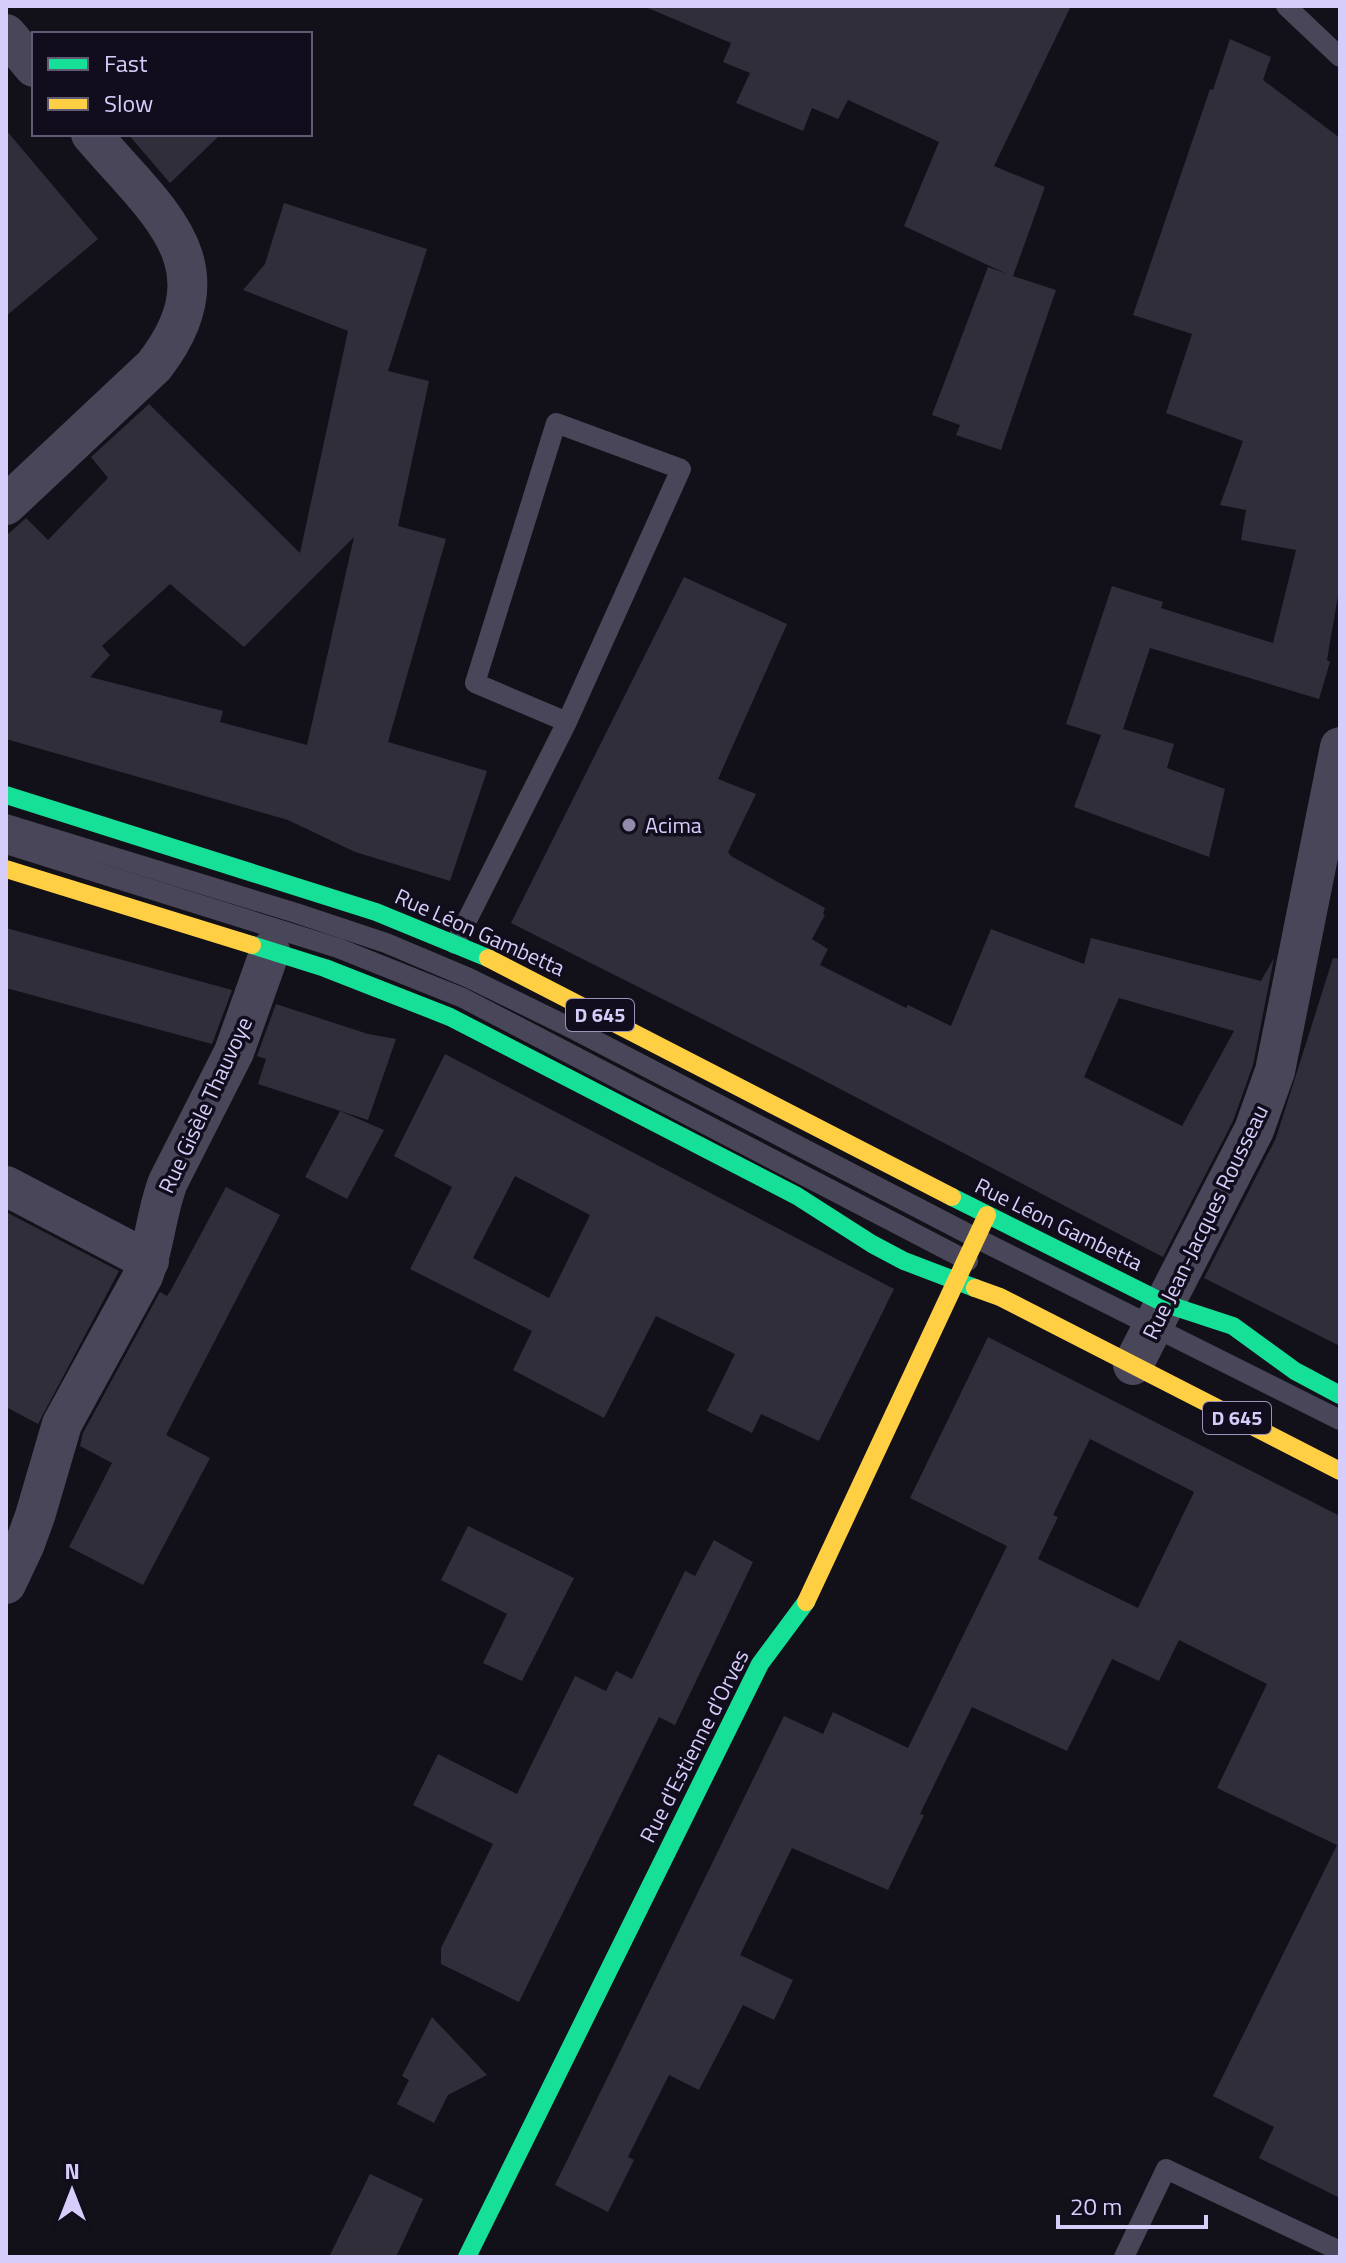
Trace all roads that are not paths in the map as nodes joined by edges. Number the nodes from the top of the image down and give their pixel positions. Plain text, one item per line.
1 (1286, 6) edge
2 (6, 34) edge
3 (1340, 57) edge
4 (32, 65) edge
5 (93, 136) edge
6 (6, 505) edge
7 (567, 722) junction
8 (1340, 747) edge
9 (6, 795) edge
10 (6, 824) edge
11 (6, 844) edge
12 (6, 869) edge
13 (455, 944) junction
14 (270, 951) junction
15 (6, 1186) edge
16 (987, 1215) junction
17 (976, 1238) junction
18 (149, 1261) junction
19 (980, 1267) junction
20 (956, 1281) junction
21 (1148, 1336) junction
22 (1218, 1386) dead end
23 (1340, 1395) edge
24 (1340, 1420) edge
25 (1340, 1471) edge
26 (6, 1584) edge
27 (1340, 2251) edge
28 (467, 2257) edge
29 (1124, 2257) edge

1 - 3 lane
2 - 4 street
5 - 6 street
7 - 7 lane
7 - 13 lane
8 - 21 street, Rue Jean-Jacques Rousseau
9 - 13 main road, Rue Léon Gambetta / D 645
10 - 17 lane
11 - 19 lane
12 - 14 main road, D 645
13 - 16 main road, Rue Léon Gambetta / D 645
14 - 18 street, Rue Gisèle Thauvoye
14 - 20 main road, D 645
15 - 18 street
16 - 17 main road, Rue d'Estienne d'Orves
16 - 21 main road, Rue Léon Gambetta / D 645
17 - 19 main road, Rue d'Estienne d'Orves
17 - 21 lane
18 - 26 street, Rue Gisèle Thauvoye
19 - 20 main road, Rue d'Estienne d'Orves
19 - 21 lane
20 - 21 main road, D 645
20 - 28 main road, Rue d'Estienne d'Orves
21 - 22 lane
21 - 23 main road, D 645
21 - 24 lane
21 - 25 main road, D 645
27 - 29 lane

